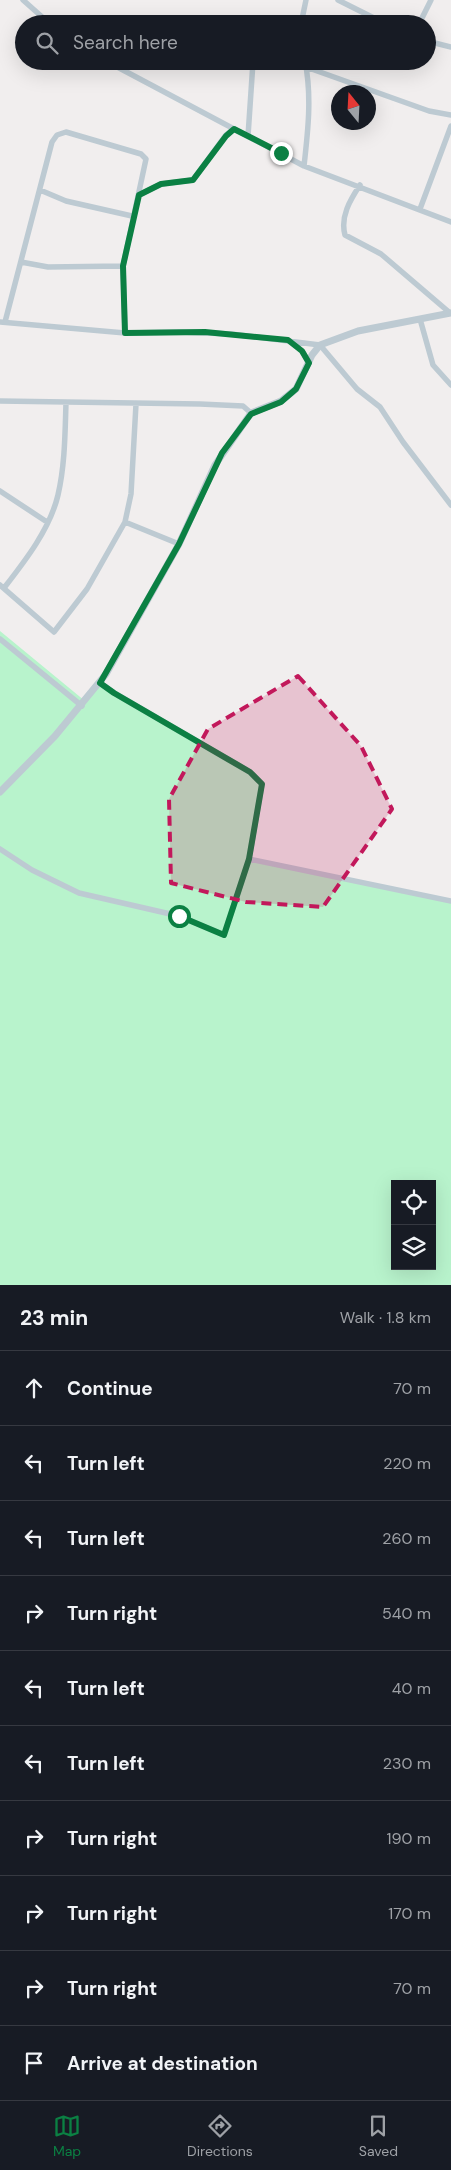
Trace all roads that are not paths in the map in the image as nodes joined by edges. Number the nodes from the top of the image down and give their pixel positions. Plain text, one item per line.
1 (23, 0) edge
2 (306, 0) edge
3 (338, 0) edge
4 (431, 0) edge
5 (40, 15) edge
6 (303, 15) edge
7 (368, 15) edge
8 (424, 15) edge
9 (436, 43) edge
10 (451, 47) edge
11 (123, 70) edge
12 (252, 70) edge
13 (305, 70) edge
14 (321, 70) edge
15 (451, 115) edge
16 (451, 126) edge
17 (234, 129) junction
18 (248, 136) junction
19 (304, 166) junction
20 (360, 185) junction
21 (40, 190) junction
22 (139, 195) junction
23 (420, 209) junction
24 (132, 216) junction
25 (451, 222) edge
26 (21, 262) junction
27 (123, 266) junction
28 (450, 313) edge
29 (420, 318) junction
30 (2, 322) edge
31 (125, 333) junction
32 (288, 340) junction
33 (320, 345) junction
34 (309, 363) junction
35 (451, 385) edge
36 (0, 401) edge
37 (66, 403) junction
38 (136, 404) junction
39 (251, 414) junction
40 (0, 491) edge
41 (450, 501) edge
42 (47, 522) junction
43 (125, 522) junction
44 (179, 544) junction
45 (2, 586) edge
46 (0, 639) edge
47 (100, 683) junction
48 (82, 706) junction
49 (0, 792) edge
50 (0, 850) edge
51 (249, 859) junction
52 (451, 901) edge

1 - 5 street
2 - 6 street
3 - 7 street
4 - 8 street
9 - 10 street
11 - 17 street
12 - 18 street
13 - 19 street
14 - 15 street
16 - 23 street
17 - 18 street
17 - 22 street
18 - 19 street
19 - 20 street
20 - 23 street
20 - 28 street
21 - 22 street
21 - 24 street
21 - 26 street
22 - 24 street
23 - 25 street
24 - 27 street
26 - 27 street
26 - 30 street
27 - 31 street
28 - 29 street
29 - 33 street
29 - 35 street
30 - 31 street
31 - 32 street
32 - 33 street
32 - 34 street
33 - 34 street
33 - 41 street
34 - 39 street
36 - 37 street
37 - 38 street
37 - 42 street
38 - 39 street
38 - 43 street
39 - 44 street
40 - 42 street
42 - 45 street
43 - 44 street
43 - 45 street
44 - 47 street
46 - 48 street
47 - 48 street
47 - 51 street
48 - 49 street
50 - 51 street
51 - 52 street

